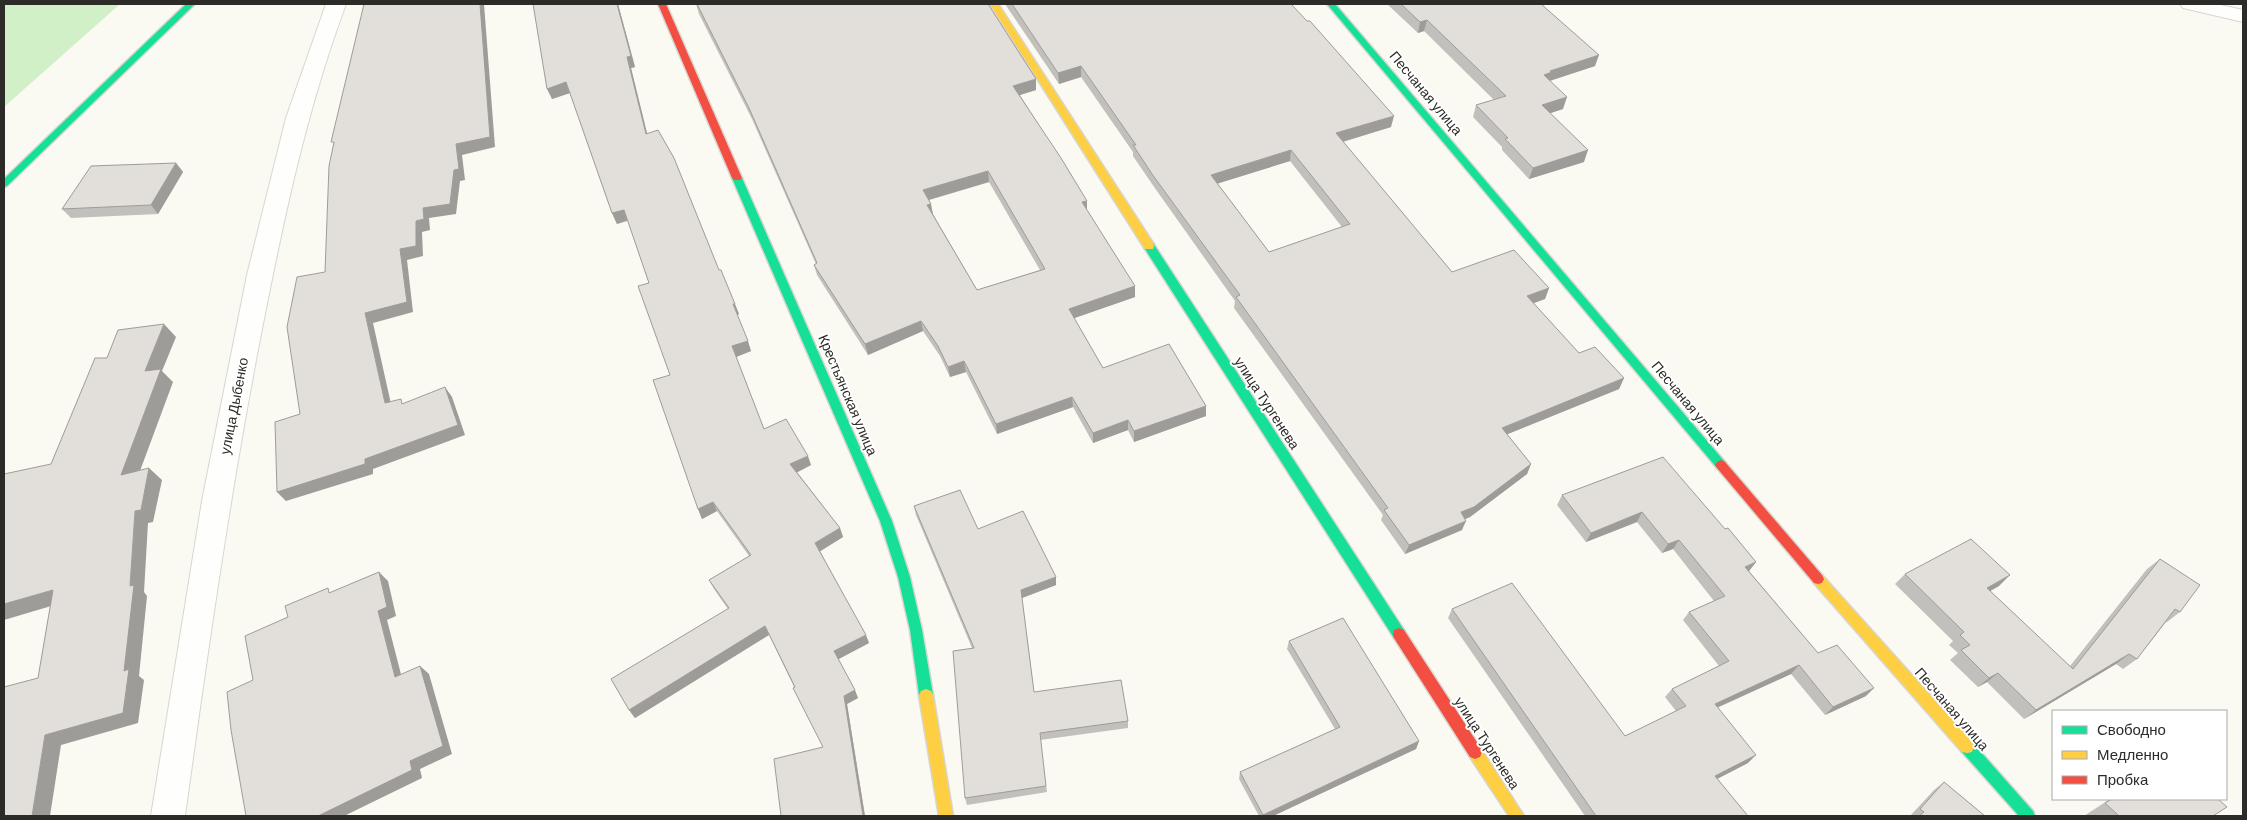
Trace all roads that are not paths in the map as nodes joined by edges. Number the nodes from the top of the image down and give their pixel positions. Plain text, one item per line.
1 (192, 4) edge
2 (336, 4) edge
3 (662, 4) edge
4 (994, 4) edge
5 (1331, 4) edge
6 (2190, 4) edge
7 (2243, 16) edge
8 (4, 184) edge
9 (168, 816) edge
10 (946, 816) edge
11 (1517, 816) edge
12 (2028, 816) edge

1 - 8 street
2 - 9 street, улица Дыбенко
3 - 10 street, Крестьянская улица
4 - 11 street, улица Тургенева
5 - 12 street, Песчаная улица
6 - 7 street

